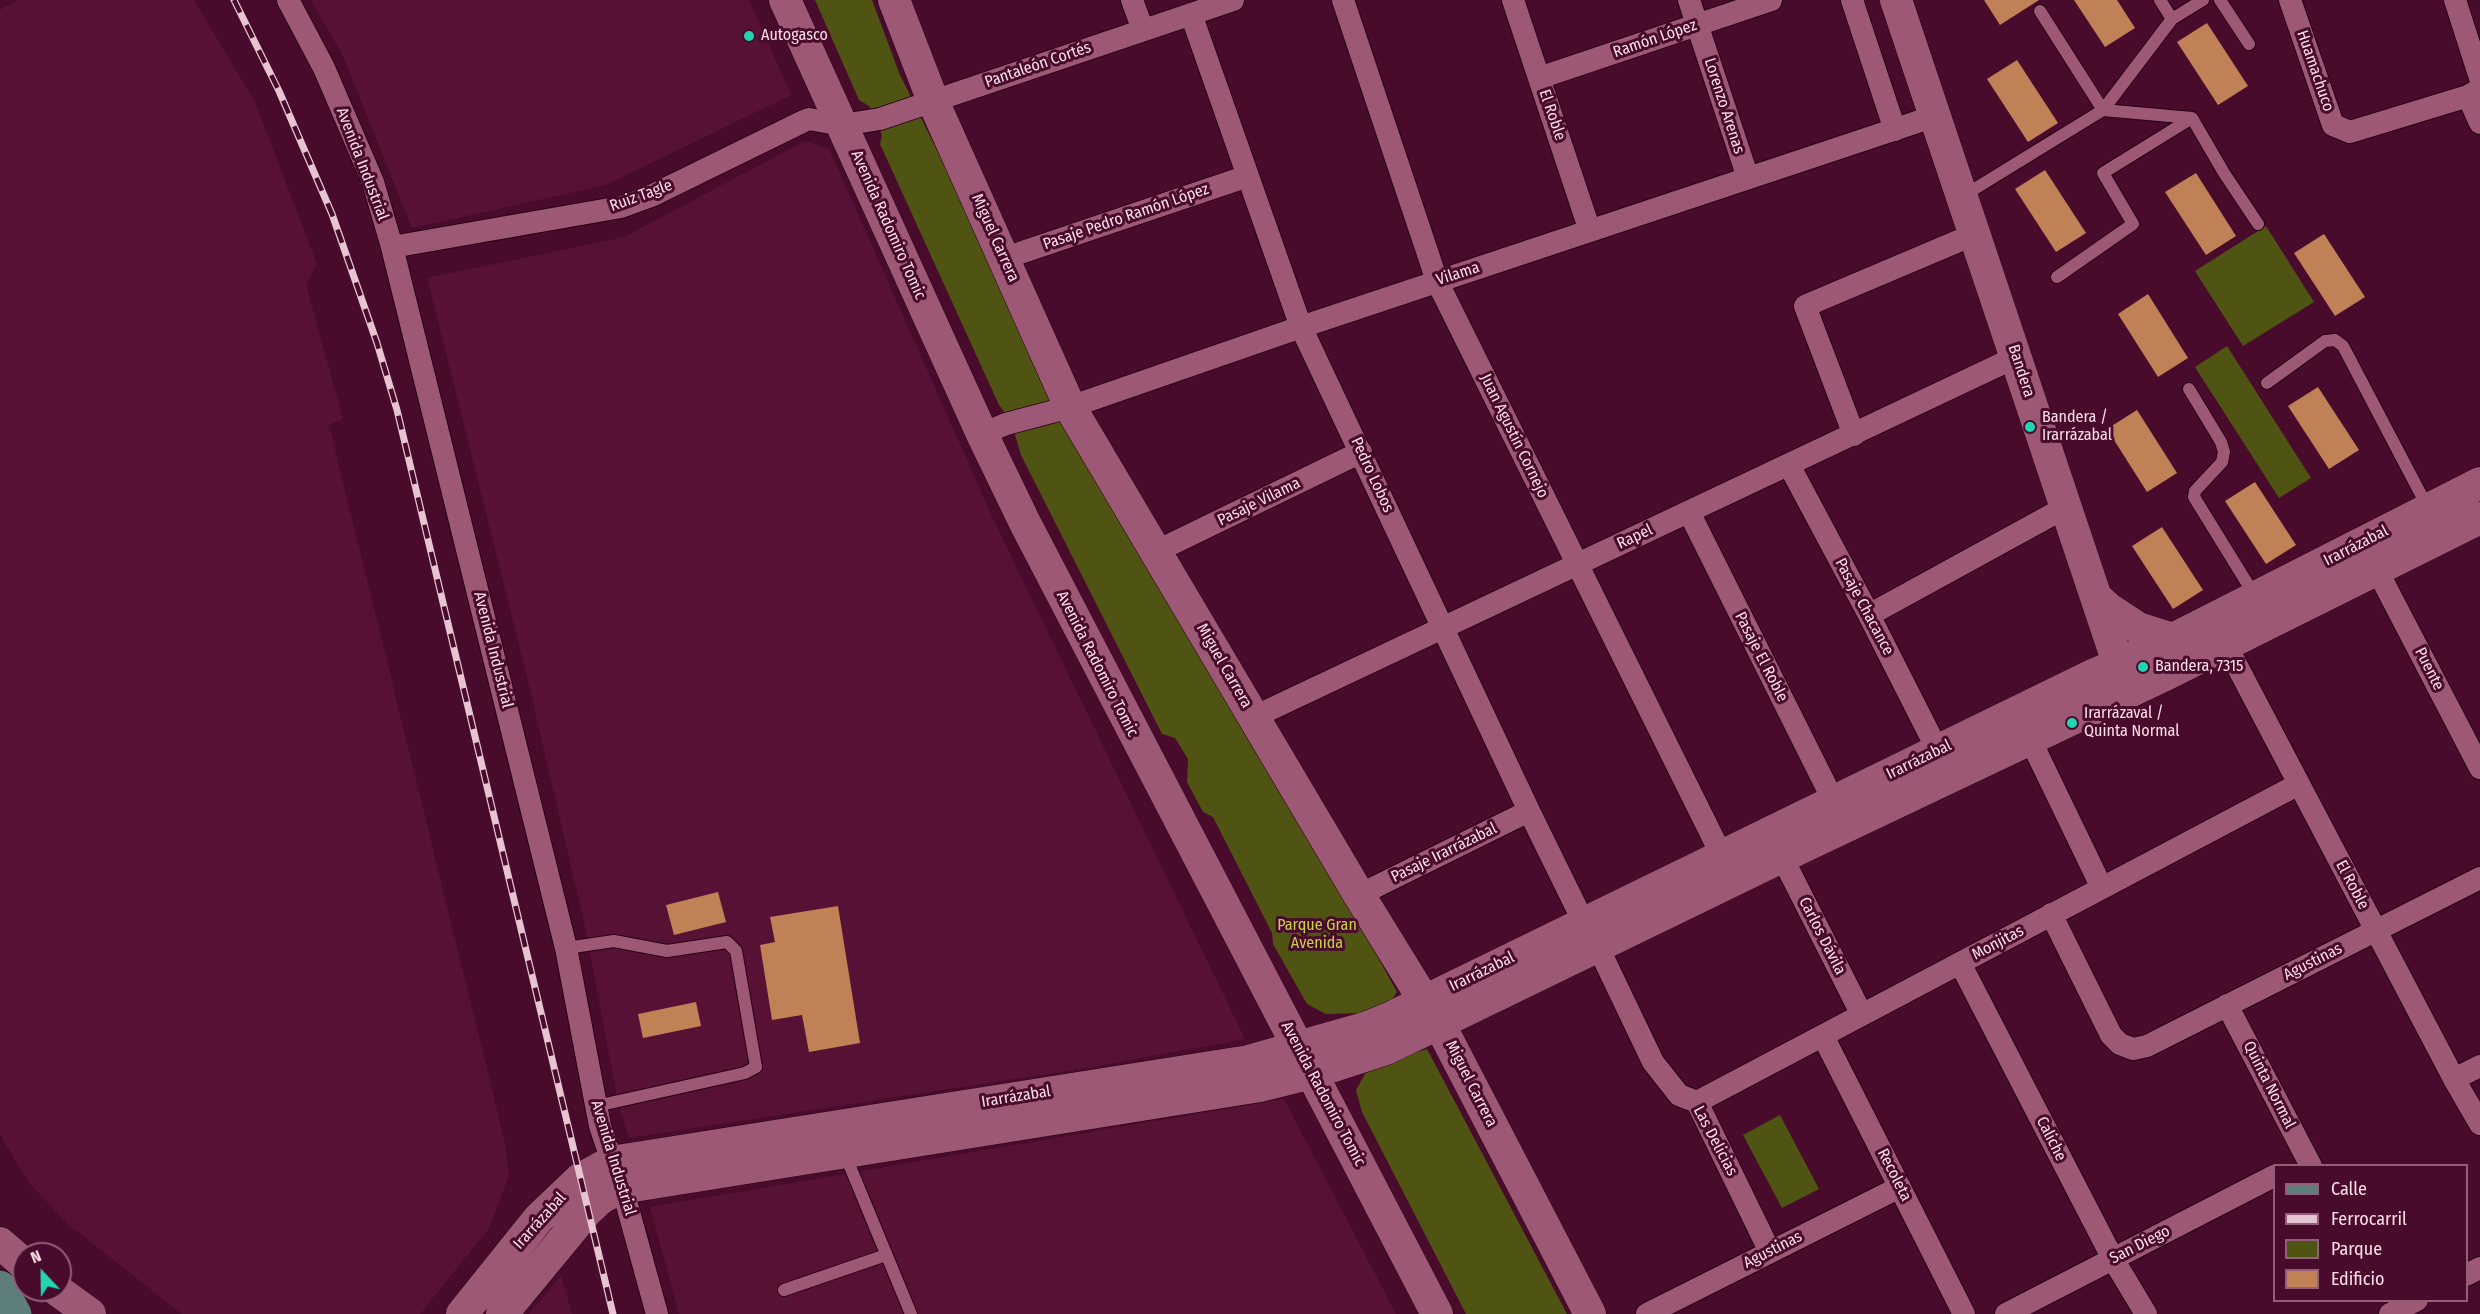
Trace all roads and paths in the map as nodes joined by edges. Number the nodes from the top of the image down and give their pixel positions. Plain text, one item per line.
1 (288, 0) edge
2 (785, 0) edge
3 (894, 0) edge
4 (1132, 0) edge
5 (1233, 0) edge
6 (1343, 0) edge
7 (1513, 0) edge
8 (1689, 0) edge
9 (1771, 0) edge
10 (1852, 0) edge
11 (1896, 0) edge
12 (2160, 0) edge
13 (2203, 0) edge
14 (2220, 0) edge
15 (2290, 0) edge
16 (2455, 0) edge
17 (2040, 11) dead end
18 (1191, 14) junction
19 (2172, 19) junction
20 (1697, 25) junction
21 (1143, 30) junction
22 (2249, 44) dead end
23 (1539, 78) junction
24 (2476, 88) edge
25 (933, 101) junction
26 (2103, 110) junction
27 (1935, 116) junction
28 (2193, 118) junction
29 (2480, 123) edge
30 (842, 125) junction
31 (1895, 130) junction
32 (1248, 176) junction
33 (1748, 178) junction
34 (1962, 196) junction
35 (2258, 224) dead end
36 (1590, 231) junction
37 (1975, 234) junction
38 (392, 247) junction
39 (1005, 258) junction
40 (2057, 277) dead end
41 (1437, 281) junction
42 (1301, 327) junction
43 (2016, 357) junction
44 (2267, 382) dead end
45 (2188, 389) dead end
46 (1070, 407) junction
47 (982, 434) junction
48 (1854, 435) junction
49 (1361, 452) junction
50 (1789, 465) junction
51 (2480, 483) edge
52 (2066, 507) junction
53 (2428, 509) junction
54 (1689, 512) junction
55 (2480, 518) edge
56 (1157, 551) junction
57 (1577, 564) junction
58 (2377, 570) junction
59 (2096, 597) junction
60 (2256, 597) junction
61 (1869, 615) junction
62 (1443, 628) junction
63 (2173, 639) junction
64 (2226, 645) junction
65 (2125, 677) junction
66 (1254, 717) junction
67 (2030, 739) junction
68 (1938, 751) junction
69 (2480, 768) edge
70 (2299, 784) junction
71 (1834, 802) junction
72 (1529, 811) junction
73 (1722, 856) junction
74 (1782, 857) junction
75 (2480, 878) edge
76 (2102, 888) junction
77 (1359, 896) junction
78 (2051, 915) junction
79 (2376, 930) junction
80 (1591, 935) junction
81 (566, 948) junction
82 (1960, 963) junction
83 (2227, 1005) junction
84 (1432, 1013) junction
85 (1862, 1015) junction
86 (1823, 1036) junction
87 (1306, 1061) junction
88 (2480, 1066) edge
89 (2454, 1079) junction
90 (1698, 1102) junction
91 (596, 1106) junction
92 (2480, 1124) edge
93 (843, 1151) junction
94 (2304, 1163) edge
95 (616, 1175) junction
96 (2273, 1177) edge
97 (1900, 1187) junction
98 (0, 1243) edge
99 (1770, 1252) junction
100 (12, 1254) edge
101 (886, 1255) junction
102 (2113, 1259) junction
103 (0, 1261) edge
104 (12, 1271) edge
105 (0, 1287) edge
106 (784, 1290) dead end
107 (72, 1301) edge
108 (52, 1302) edge
109 (2411, 1302) edge
110 (2392, 1309) edge
111 (15, 1314) edge
112 (68, 1314) edge
113 (90, 1314) edge
114 (462, 1314) edge
115 (502, 1314) edge
116 (657, 1314) edge
117 (911, 1314) edge
118 (1437, 1314) edge
119 (1590, 1314) edge
120 (1647, 1314) edge
121 (1964, 1314) edge
122 (2006, 1314) edge
123 (2146, 1314) edge

1 - 38 street, Avenida Industrial
2 - 30 main road, Avenida Radomiro Tomic
3 - 25 main road, Miguel Carrera
4 - 21 street
5 - 18 street, Pantaleón Cortés
6 - 41 street, Juan Agustín Cornejo
7 - 23 street, El Roble
8 - 20 street, Lorenzo Arenas
9 - 20 street, Ramón López
10 - 31 street
11 - 27 main road, Bandera
12 - 19 lane
13 - 19 lane
14 - 22 lane
15 - 24 street, Huamachuco
16 - 24 street
17 - 26 lane
18 - 21 street, Pantaleón Cortés
18 - 32 street, Pedro Lobos
19 - 26 lane
20 - 23 street, Ramón López
20 - 33 street, Lorenzo Arenas
21 - 25 street, Pantaleón Cortés
23 - 36 street, El Roble
24 - 29 street
25 - 30 street, Pantaleón Cortés
25 - 39 main road, Miguel Carrera
26 - 28 lane
26 - 34 lane
27 - 31 street, Vilama
27 - 34 main road, Bandera
28 - 35 lane
28 - 40 lane
30 - 38 street, Ruiz Tagle
30 - 47 main road, Avenida Radomiro Tomic
31 - 33 street, Vilama
32 - 39 street, Pasaje Pedro Ramón López
32 - 42 street, Pedro Lobos
33 - 36 street, Vilama
34 - 37 main road, Bandera
36 - 41 street, Vilama
37 - 43 main road, Bandera
37 - 48 street
38 - 81 street, Avenida Industrial
39 - 46 main road, Miguel Carrera
41 - 42 street, Vilama
41 - 57 street, Juan Agustín Cornejo
42 - 46 street, Vilama
42 - 49 street, Pedro Lobos
43 - 48 street, Rapel
43 - 52 main road, Bandera
44 - 53 lane
45 - 60 lane
46 - 47 street, Vilama
46 - 56 main road, Miguel Carrera
47 - 87 main road, Avenida Radomiro Tomic
48 - 50 street, Rapel
49 - 56 street, Pasaje Vilama
49 - 62 street, Pedro Lobos
50 - 54 street, Rapel
50 - 61 street, Pasaje Chacance
51 - 53 main road, Irarrázabal
52 - 59 main road, Bandera
52 - 61 street
53 - 60 main road, Irarrázabal
54 - 57 street, Rapel
54 - 71 street, Pasaje El Roble
55 - 58 main road, Irarrázabal
56 - 66 main road, Miguel Carrera
57 - 62 street, Rapel
57 - 73 street, Juan Agustín Cornejo
58 - 64 main road, Irarrázabal
58 - 69 street, Puente
59 - 63 main road
59 - 65 main road, Bandera
60 - 63 main road, Irarrázabal
61 - 68 street, Pasaje Chacance
62 - 66 street, Rapel
62 - 72 street, Pedro Lobos
63 - 65 main road, Irarrázabal
64 - 65 main road, Irarrázabal
64 - 70 street, El Roble
65 - 67 main road, Irarrázabal
65 - 68 main road, Irarrázabal
66 - 77 main road, Miguel Carrera
67 - 74 main road, Irarrázabal
67 - 76 street
68 - 71 main road, Irarrázabal
70 - 76 street, Monjitas
70 - 79 street, El Roble
71 - 73 main road, Irarrázabal
72 - 77 street, Pasaje Irarrázabal
72 - 80 street, Pedro Lobos
73 - 80 main road, Irarrázabal
74 - 80 main road, Irarrázabal
74 - 85 street, Carlos Dávila
75 - 79 street, Agustinas
76 - 78 street, Monjitas
77 - 84 main road, Miguel Carrera
78 - 82 street, Monjitas
78 - 83 street, Agustinas
79 - 83 street, Agustinas
79 - 89 street, El Roble
80 - 84 main road, Irarrázabal
80 - 90 street, Las Delicias
81 - 91 street, Avenida Industrial
81 - 91 lane
82 - 85 street, Monjitas
82 - 102 street, Caliche
83 - 94 street, Quinta Normal
84 - 87 main road, Irarrázabal
84 - 119 main road, Miguel Carrera
85 - 86 street, Monjitas
86 - 90 street, Monjitas
86 - 97 street, Recoleta
87 - 93 main road, Irarrázabal
87 - 95 main road, Irarrázabal
87 - 118 main road, Avenida Radomiro Tomic
88 - 89 street
89 - 92 street, El Roble
90 - 99 street, Las Delicias
91 - 95 street, Avenida Industrial
93 - 95 main road, Irarrázabal
93 - 101 lane
95 - 114 main road, Irarrázabal
95 - 115 main road, Irarrázabal
95 - 116 street, Avenida Industrial
96 - 102 street, San Diego
97 - 99 street, Agustinas
97 - 121 street, Recoleta
98 - 100 main road
99 - 120 street, Agustinas
101 - 106 lane
101 - 117 lane
102 - 122 street, San Diego
102 - 123 street, Caliche
103 - 104 main road
105 - 111 main road
107 - 113 main road
108 - 112 main road
109 - 110 street

